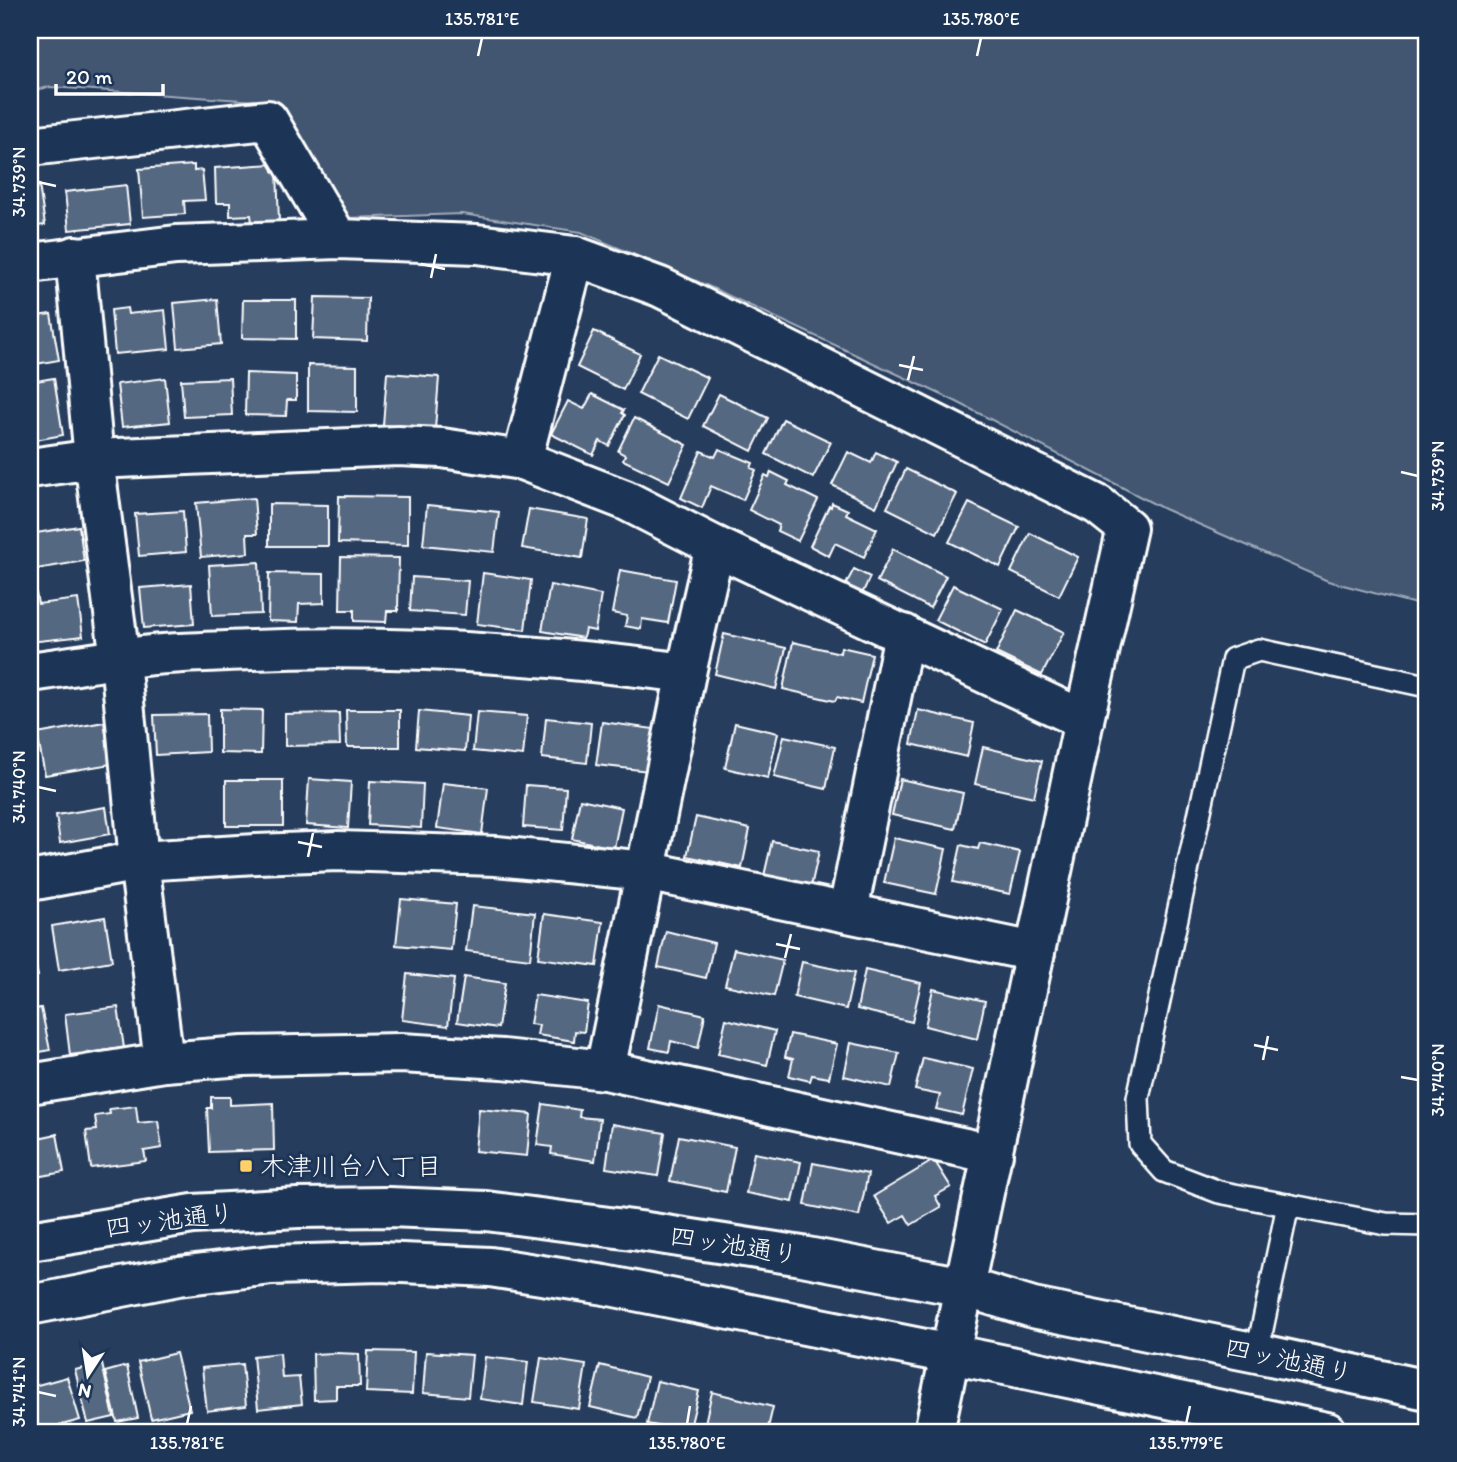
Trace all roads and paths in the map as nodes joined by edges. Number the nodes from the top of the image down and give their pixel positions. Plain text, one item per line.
1 (30, 146) edge
2 (338, 239) junction
3 (75, 256) junction
4 (575, 256) junction
5 (30, 263) edge
6 (94, 459) junction
7 (522, 460) junction
8 (30, 468) edge
9 (715, 546) junction
10 (904, 634) junction
11 (120, 659) junction
12 (30, 672) edge
13 (687, 673) junction
14 (1427, 685) edge
15 (1084, 720) junction
16 (139, 861) junction
17 (646, 872) junction
18 (30, 881) edge
19 (848, 911) junction
20 (1035, 952) junction
21 (164, 1062) junction
22 (605, 1070) junction
23 (30, 1084) edge
24 (993, 1154) junction
25 (1288, 1205) junction
26 (1427, 1225) edge
27 (30, 1241) edge
28 (964, 1287) junction
29 (30, 1305) edge
30 (951, 1353) junction
31 (1257, 1353) junction
32 (1427, 1390) edge
33 (934, 1432) edge
34 (1327, 1432) edge

1 - 2 street
2 - 3 street
2 - 4 street
3 - 5 street
3 - 6 street
4 - 7 street
4 - 15 street
6 - 7 street
6 - 8 street
6 - 11 street
7 - 9 street
9 - 10 street
9 - 13 street
10 - 15 street
10 - 19 street
11 - 12 street
11 - 13 street
11 - 16 street
13 - 17 street
14 - 25 lane
15 - 20 street
16 - 17 street
16 - 18 street
16 - 21 street
17 - 19 street
17 - 22 street
19 - 20 street
20 - 24 street
21 - 22 street
21 - 23 street
22 - 24 street
24 - 28 street
25 - 26 lane
25 - 31 lane
27 - 28 street, 四ッ池通り
28 - 30 street
28 - 31 street, 四ッ池通り
29 - 30 street
30 - 33 street
30 - 34 street
31 - 32 street, 四ッ池通り

